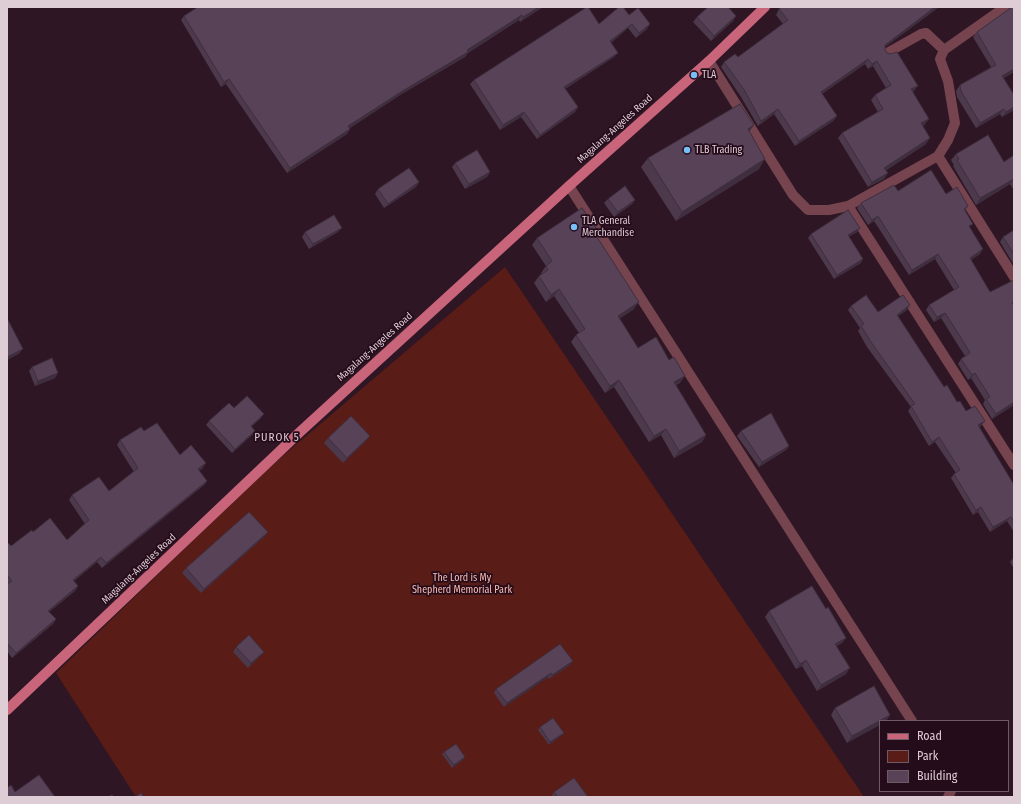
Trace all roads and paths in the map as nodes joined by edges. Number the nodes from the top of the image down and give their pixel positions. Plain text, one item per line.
1 (765, 7) edge
2 (1005, 7) edge
3 (944, 50) junction
4 (887, 54) edge
5 (709, 62) junction
6 (938, 156) junction
7 (569, 186) junction
8 (848, 206) junction
9 (1014, 278) edge
10 (1014, 465) edge
11 (7, 710) edge
12 (911, 720) edge

1 - 5 main road, Magalang-Angeles Road
2 - 3 street
3 - 4 street
3 - 6 street
5 - 7 main road, Magalang-Angeles Road
5 - 8 street
6 - 8 street
6 - 9 street
7 - 11 main road, Magalang-Angeles Road
7 - 12 street
8 - 10 street

